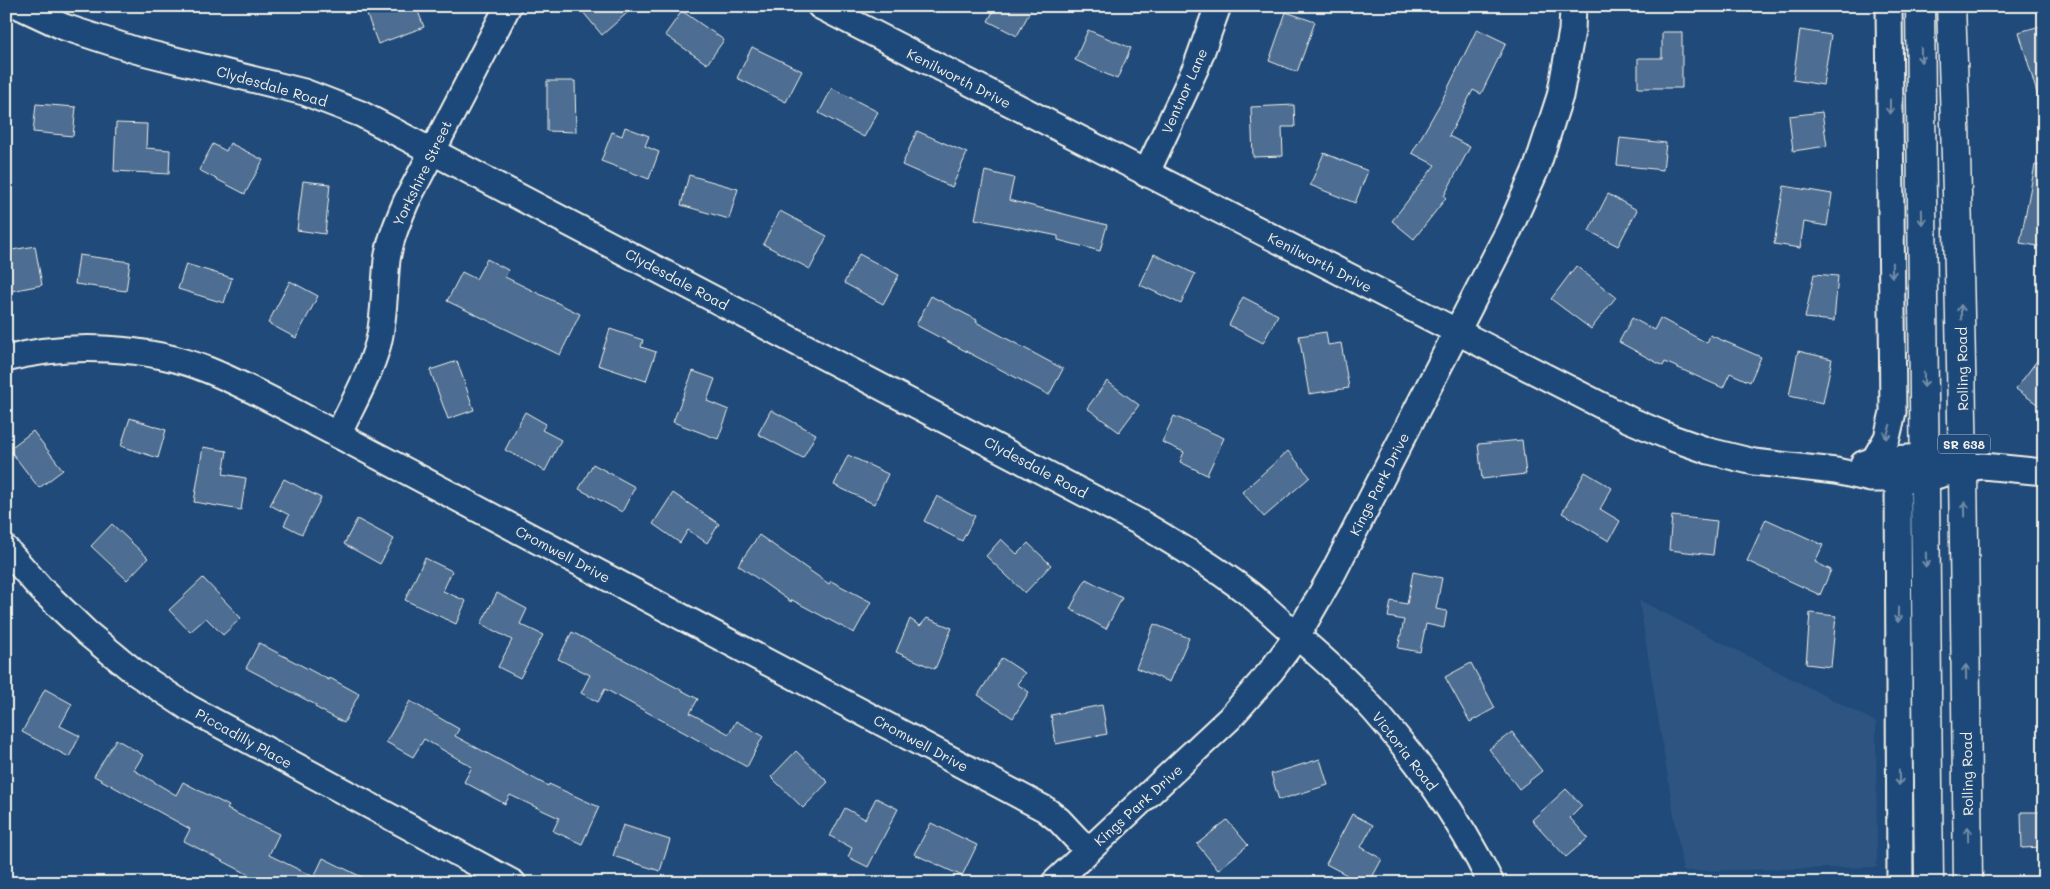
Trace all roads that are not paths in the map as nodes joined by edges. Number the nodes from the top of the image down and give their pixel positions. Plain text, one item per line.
1 (19, 6) edge
2 (508, 6) edge
3 (1218, 6) edge
4 (1573, 6) edge
5 (1889, 6) edge
6 (1920, 6) edge
7 (1951, 6) edge
8 (823, 7) edge
9 (433, 150) junction
10 (1146, 174) junction
11 (1457, 332) junction
12 (6, 359) edge
13 (338, 435) junction
14 (1874, 460) junction
15 (1925, 468) junction
16 (1964, 468) junction
17 (1836, 471) junction
18 (2044, 472) edge
19 (1898, 479) junction
20 (6, 549) edge
21 (1297, 636) junction
22 (1088, 851) junction
23 (513, 883) edge
24 (1054, 883) edge
25 (1491, 883) edge
26 (1900, 883) edge
27 (1929, 883) edge
28 (1968, 883) edge

1 - 9 street, Clydesdale Road
2 - 9 street, Yorkshire Street
3 - 10 street, Ventnor Lane
4 - 11 street, Kings Park Drive
5 -> 14 street
6 -> 15 main road, SR 638
16 -> 7 main road, Rolling Road / SR 638
8 - 10 street, Kenilworth Drive
9 - 13 street, Yorkshire Street
9 - 21 street, Clydesdale Road
10 - 11 street, Kenilworth Drive
11 - 17 street, Kenilworth Drive
11 - 21 street, Kings Park Drive
12 - 13 street, Cromwell Drive
13 - 22 street, Cromwell Drive
14 - 15 street, Kenilworth Drive
14 - 17 street, Kenilworth Drive
15 - 16 street, Kenilworth Drive
15 - 19 street, Kenilworth Drive
15 -> 27 main road, SR 638
16 - 18 street, Kenilworth Drive
28 -> 16 main road, Rolling Road / SR 638
17 - 19 street, Kenilworth Drive
19 -> 26 street
20 - 23 street, Piccadilly Place
21 - 22 street, Kings Park Drive
21 - 25 street, Victoria Road
22 - 24 street, Kings Park Drive

